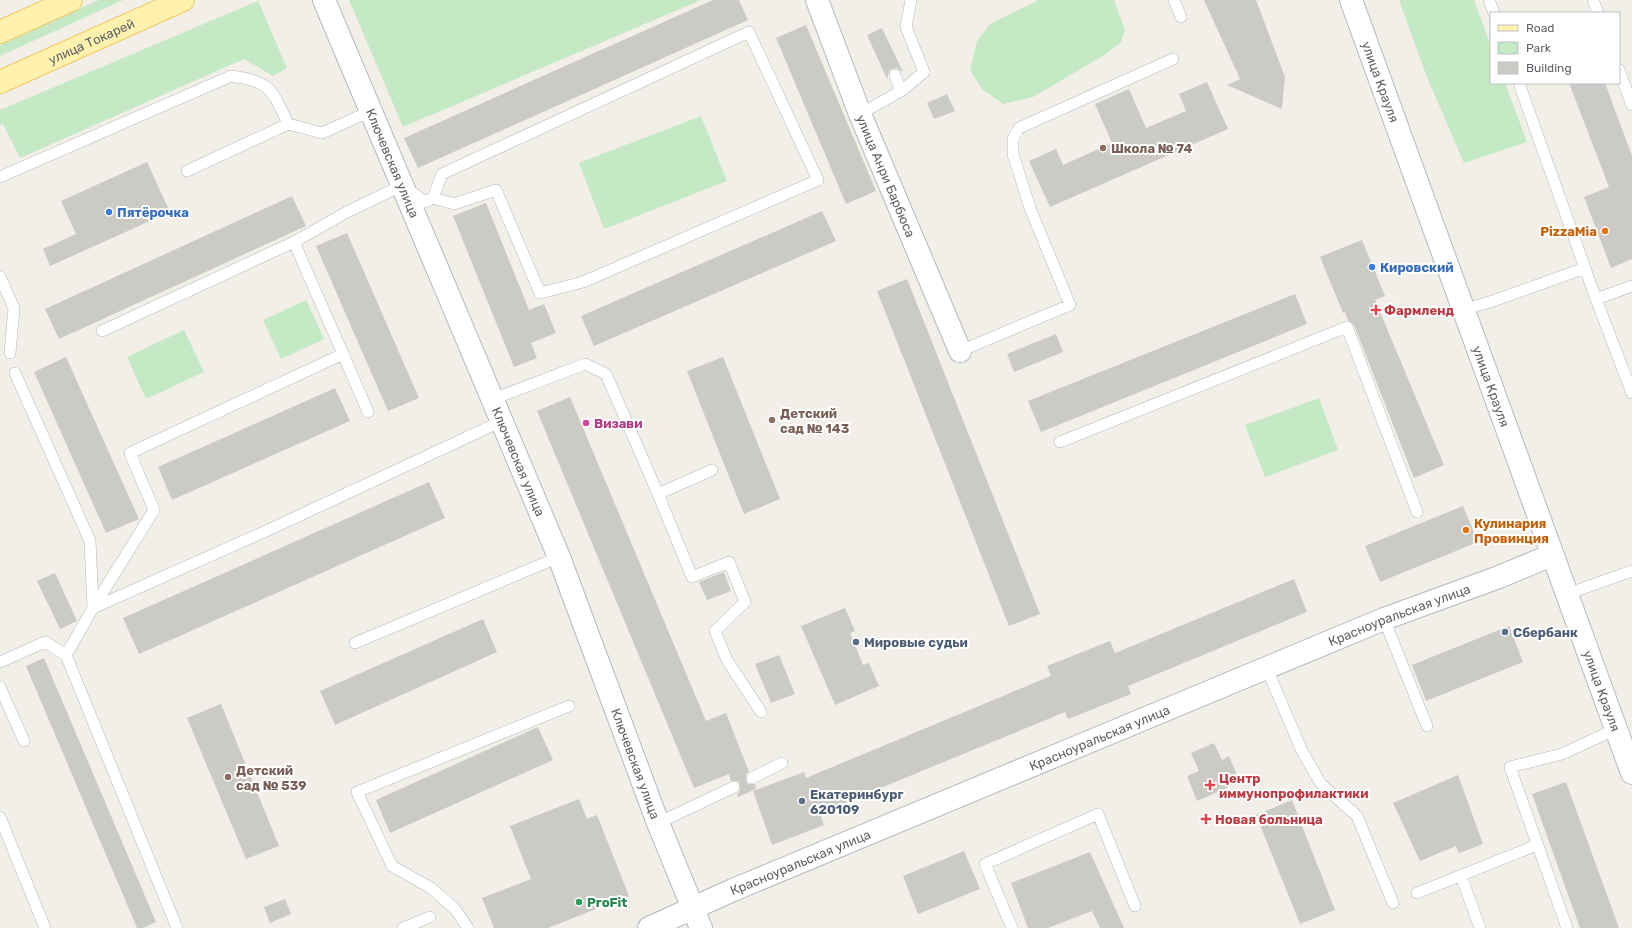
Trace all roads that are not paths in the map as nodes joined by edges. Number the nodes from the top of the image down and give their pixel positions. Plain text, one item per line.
1 (71, 0) edge
2 (183, 0) edge
3 (324, 0) edge
4 (817, 0) edge
5 (911, 0) edge
6 (1174, 0) edge
7 (1350, 0) edge
8 (1489, 0) edge
9 (1593, 0) edge
10 (1494, 12) edge
11 (1598, 12) edge
12 (1181, 17) dead end
13 (0, 32) edge
14 (1173, 59) dead end
15 (1620, 73) edge
16 (895, 75) dead end
17 (0, 82) edge
18 (1519, 84) edge
19 (901, 91) junction
20 (1632, 104) edge
21 (371, 111) junction
22 (860, 114) junction
23 (288, 124) junction
24 (186, 171) dead end
25 (0, 177) edge
26 (403, 185) junction
27 (433, 198) junction
28 (294, 242) junction
29 (1585, 268) junction
30 (0, 277) edge
31 (1632, 286) edge
32 (1596, 299) junction
33 (1463, 309) junction
34 (102, 331) dead end
35 (960, 350) joint
36 (10, 353) dead end
37 (343, 354) junction
38 (15, 373) dead end
39 (1632, 393) edge
40 (492, 398) junction
41 (368, 412) dead end
42 (502, 421) junction
43 (1060, 442) dead end
44 (712, 470) dead end
45 (658, 494) junction
46 (1417, 512) dead end
47 (1552, 555) junction
48 (559, 556) junction
49 (1632, 571) edge
50 (1567, 594) junction
51 (93, 608) junction
52 (1384, 619) junction
53 (355, 643) dead end
54 (66, 655) junction
55 (0, 662) edge
56 (1267, 668) junction
57 (0, 687) edge
58 (569, 706) dead end
59 (761, 712) dead end
60 (1427, 726) dead end
61 (1616, 729) junction
62 (24, 741) dead end
63 (782, 763) dead end
64 (1632, 773) edge
65 (752, 778) dead end
66 (734, 787) dead end
67 (0, 817) edge
68 (658, 823) junction
69 (1537, 845) junction
70 (1461, 876) junction
71 (1417, 893) dead end
72 (1393, 903) dead end
73 (1135, 906) dead end
74 (430, 917) dead end
75 (697, 919) edge
76 (45, 928) edge
77 (177, 928) edge
78 (403, 928) edge
79 (468, 928) edge
80 (649, 928) edge
81 (1012, 928) edge
82 (1480, 928) edge
83 (1567, 928) edge

1 - 13 main road
2 - 17 main road, улица Токарей
3 - 21 street, Ключевская улица
4 - 22 street, улица Анри Барбюса
5 - 19 lane
6 - 12 lane
7 - 33 street, улица Крауля
8 - 10 lane
9 - 11 lane
14 - 35 lane
15 - 20 lane
16 - 19 lane
18 - 29 lane
19 - 22 lane
21 - 23 lane
21 - 26 street, Ключевская улица
22 - 35 street, улица Анри Барбюса
23 - 24 lane
23 - 25 lane
26 - 27 lane
26 - 28 lane
26 - 40 street, Ключевская улица
27 - 27 lane
28 - 34 lane
28 - 37 lane
29 - 32 lane
29 - 33 lane
30 - 36 lane
31 - 32 lane
32 - 39 lane
33 - 47 street, улица Крауля
37 - 41 lane
37 - 51 lane
38 - 51 lane
40 - 42 street, Ключевская улица
40 - 45 lane
42 - 48 street, Ключевская улица
42 - 51 lane
43 - 46 lane
44 - 45 lane
45 - 59 lane
47 - 50 street, улица Крауля
47 - 52 street, Красноуральская улица
48 - 53 lane
48 - 68 street, Ключевская улица
49 - 50 lane
50 - 61 street, улица Крауля
51 - 54 lane
52 - 56 street, Красноуральская улица
52 - 60 lane
54 - 55 lane
54 - 77 lane
56 - 72 lane
56 - 75 street, Красноуральская улица
57 - 62 lane
58 - 79 lane
61 - 64 street, улица Крауля
61 - 69 lane
63 - 65 lane
66 - 68 lane
67 - 76 lane
68 - 75 street, Ключевская улица
69 - 70 lane
69 - 83 lane
70 - 71 lane
70 - 82 lane
73 - 81 lane
74 - 78 lane
75 - 80 street, Красноуральская улица

